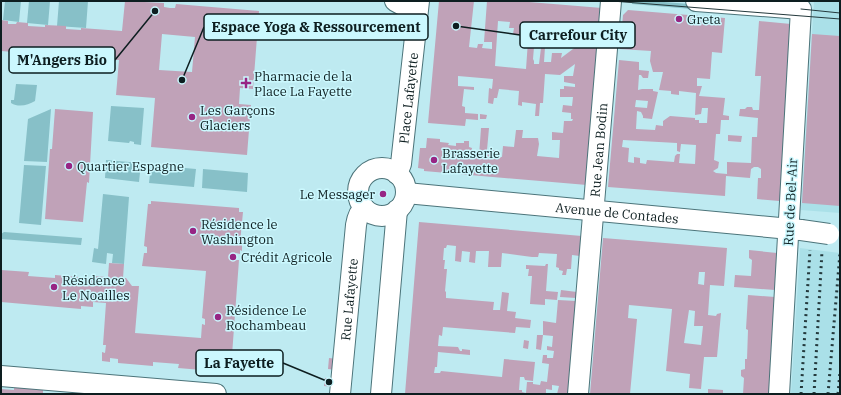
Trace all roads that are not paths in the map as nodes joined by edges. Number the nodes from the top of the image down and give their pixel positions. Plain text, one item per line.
1 (611, 1) edge
2 (696, 1) edge
3 (405, 2) edge
4 (737, 3) edge
5 (397, 174) junction
6 (402, 202) junction
7 (364, 208) junction
8 (594, 212) junction
9 (795, 230) junction
10 (834, 234) edge
11 (1, 376) edge
12 (216, 394) edge
13 (340, 394) edge
14 (381, 394) edge
15 (578, 394) edge
16 (779, 394) edge

1 - 8 street, Rue Jean Bodin
2 - 4 street
3 - 5 street, Place Lafayette
4 - 9 street, Rue de Bel-Air
5 - 6 street
5 - 7 street
6 - 7 street
6 - 8 street, Avenue de Contades
6 - 14 street
7 - 13 street, Rue Lafayette
8 - 9 street, Avenue de Contades
8 - 15 street, Rue Jean Bodin
9 - 10 street, Avenue de Contades, bridge
9 - 16 street, Rue de Bel-Air
11 - 12 street

